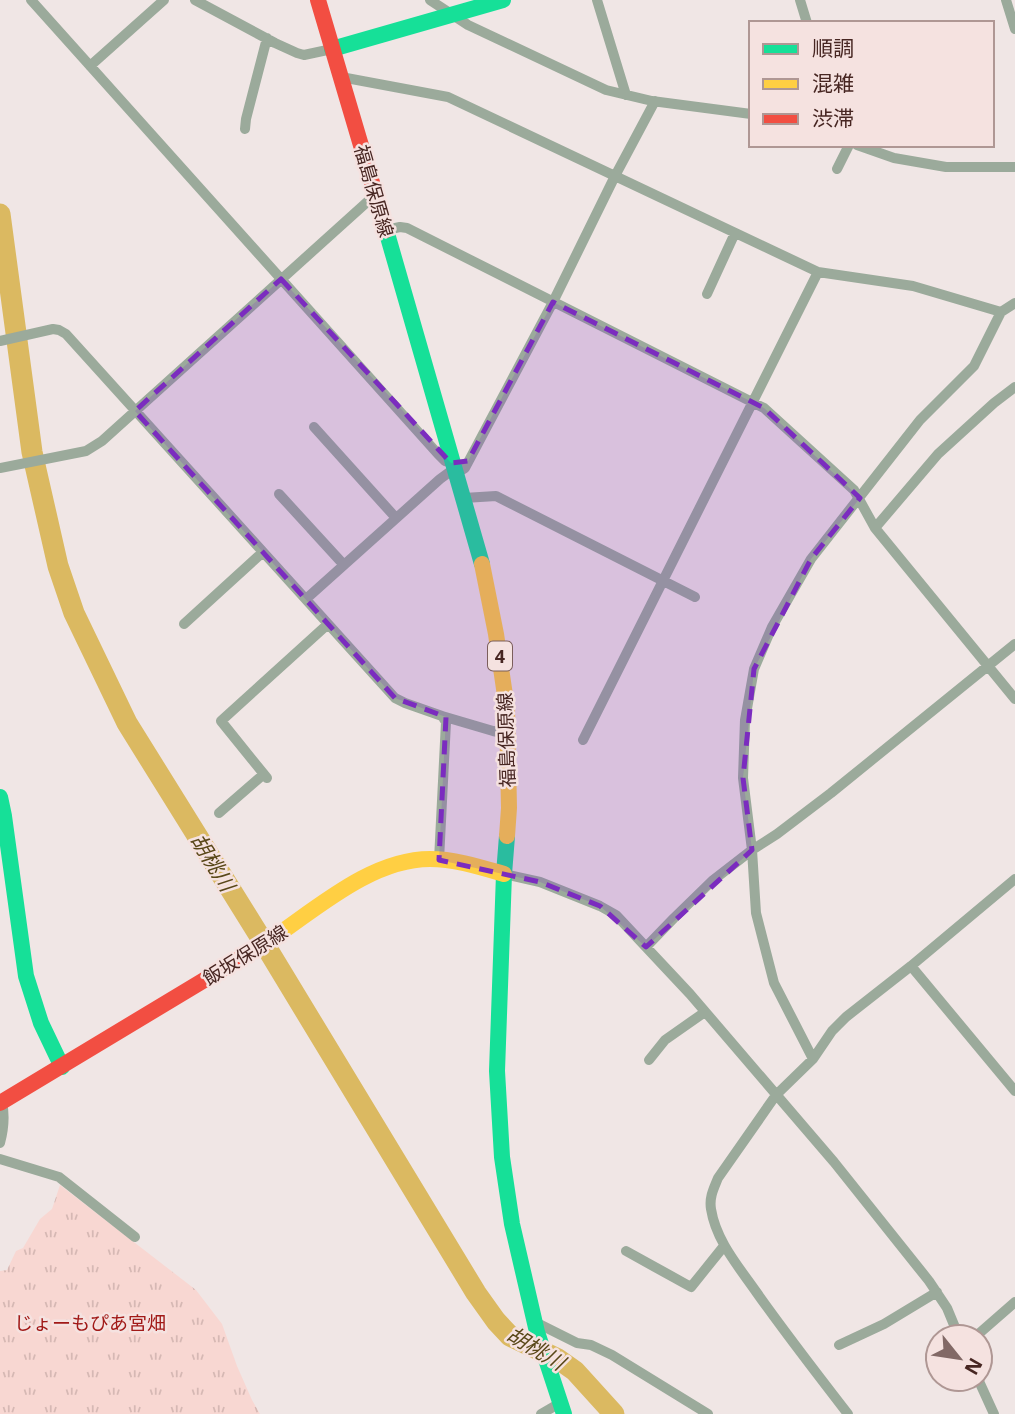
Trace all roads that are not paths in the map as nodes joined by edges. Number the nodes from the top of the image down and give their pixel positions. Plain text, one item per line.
1 (31, 0) edge
2 (164, 0) edge
3 (195, 0) edge
4 (318, 0) edge
5 (430, 0) edge
6 (502, 0) edge
7 (597, 0) edge
8 (800, 0) edge
9 (1006, 0) edge
10 (453, 15) junction
11 (806, 21) edge
12 (1015, 29) edge
13 (267, 38) junction
14 (332, 49) junction
15 (90, 66) junction
16 (341, 77) junction
17 (626, 95) junction
18 (655, 101) junction
19 (749, 114) edge
20 (246, 129) dead end
21 (848, 147) edge
22 (862, 147) edge
23 (1015, 167) edge
24 (837, 169) dead end
25 (615, 176) junction
26 (376, 194) junction
27 (386, 230) junction
28 (735, 233) junction
29 (818, 272) junction
30 (282, 279) junction
31 (707, 294) dead end
32 (553, 302) junction
33 (1015, 303) edge
34 (1001, 312) junction
35 (0, 341) edge
36 (1015, 387) edge
37 (752, 402) junction
38 (135, 411) junction
39 (314, 427) dead end
40 (0, 468) edge
41 (455, 468) junction
42 (279, 494) dead end
43 (464, 498) junction
44 (860, 498) junction
45 (396, 518) junction
46 (875, 528) junction
47 (263, 552) junction
48 (344, 565) junction
49 (663, 580) junction
50 (695, 597) dead end
51 (306, 599) junction
52 (184, 624) dead end
53 (328, 624) junction
54 (1015, 644) edge
55 (988, 666) junction
56 (1015, 699) edge
57 (442, 716) junction
58 (508, 734) junction
59 (583, 740) dead end
60 (0, 797) edge
61 (219, 813) dead end
62 (752, 850) junction
63 (439, 860) junction
64 (504, 874) junction
65 (1015, 879) edge
66 (646, 947) junction
67 (911, 966) junction
68 (705, 1012) junction
69 (813, 1059) junction
70 (649, 1060) dead end
71 (62, 1067) junction
72 (1015, 1091) edge
73 (776, 1095) junction
74 (1, 1102) edge
75 (0, 1143) edge
76 (0, 1159) edge
77 (135, 1237) dead end
78 (724, 1246) junction
79 (626, 1251) dead end
80 (937, 1293) junction
81 (1015, 1302) edge
82 (953, 1323) edge
83 (991, 1323) edge
84 (536, 1327) junction
85 (839, 1345) dead end
86 (984, 1393) edge
87 (562, 1409) edge
88 (541, 1414) edge
89 (708, 1414) edge
90 (848, 1414) edge
91 (994, 1414) edge

1 - 15 street
2 - 15 street
3 - 13 street
4 - 14 main road, 福島保原線 / 4
5 - 10 street
6 - 10 main road
7 - 17 street
8 - 11 street
9 - 12 street
10 - 14 main road
10 - 17 street
13 - 14 street
13 - 20 street
14 - 16 main road, 福島保原線 / 4
15 - 30 street
16 - 25 street
16 - 26 main road, 福島保原線 / 4
17 - 18 street
18 - 19 street
18 - 25 street
21 - 24 street
22 - 23 street
25 - 28 street
25 - 32 street
26 - 27 main road, 福島保原線 / 4
26 - 30 street
27 - 32 street
27 - 41 main road, 福島保原線 / 4
28 - 29 street
28 - 31 street
29 - 34 street
29 - 37 street
30 - 38 street
30 - 41 street
32 - 37 street
32 - 41 street
33 - 34 street
34 - 44 street
35 - 38 street
36 - 46 street
37 - 44 street
37 - 49 street
38 - 40 street
38 - 47 street
39 - 45 street
41 - 43 main road, 福島保原線 / 4
41 - 45 street
42 - 48 street
43 - 49 street
43 - 58 main road, 福島保原線 / 4
44 - 46 street
44 - 62 street
45 - 48 street
46 - 55 street
47 - 51 street
47 - 52 street
48 - 51 street
49 - 50 street
49 - 59 street
51 - 53 street
53 - 57 street
53 - 61 street
54 - 55 street
55 - 56 street
55 - 62 street
57 - 58 street
57 - 63 street
58 - 64 main road, 福島保原線 / 4
60 - 71 main road
62 - 66 street
62 - 69 street
63 - 64 main road, 飯坂保原線
63 - 71 main road, 飯坂保原線
64 - 66 street
64 - 84 main road, 福島保原線 / 4
65 - 67 street
66 - 68 street
67 - 69 street
67 - 72 street
68 - 70 street
68 - 73 street
69 - 73 street
71 - 74 main road, 飯坂保原線
73 - 78 street
73 - 80 street
74 - 75 street
76 - 77 street
78 - 79 street
78 - 90 street
80 - 82 street
80 - 85 street
81 - 83 street
84 - 87 main road, 福島保原線 / 4
84 - 89 street
86 - 91 street
87 - 88 street

